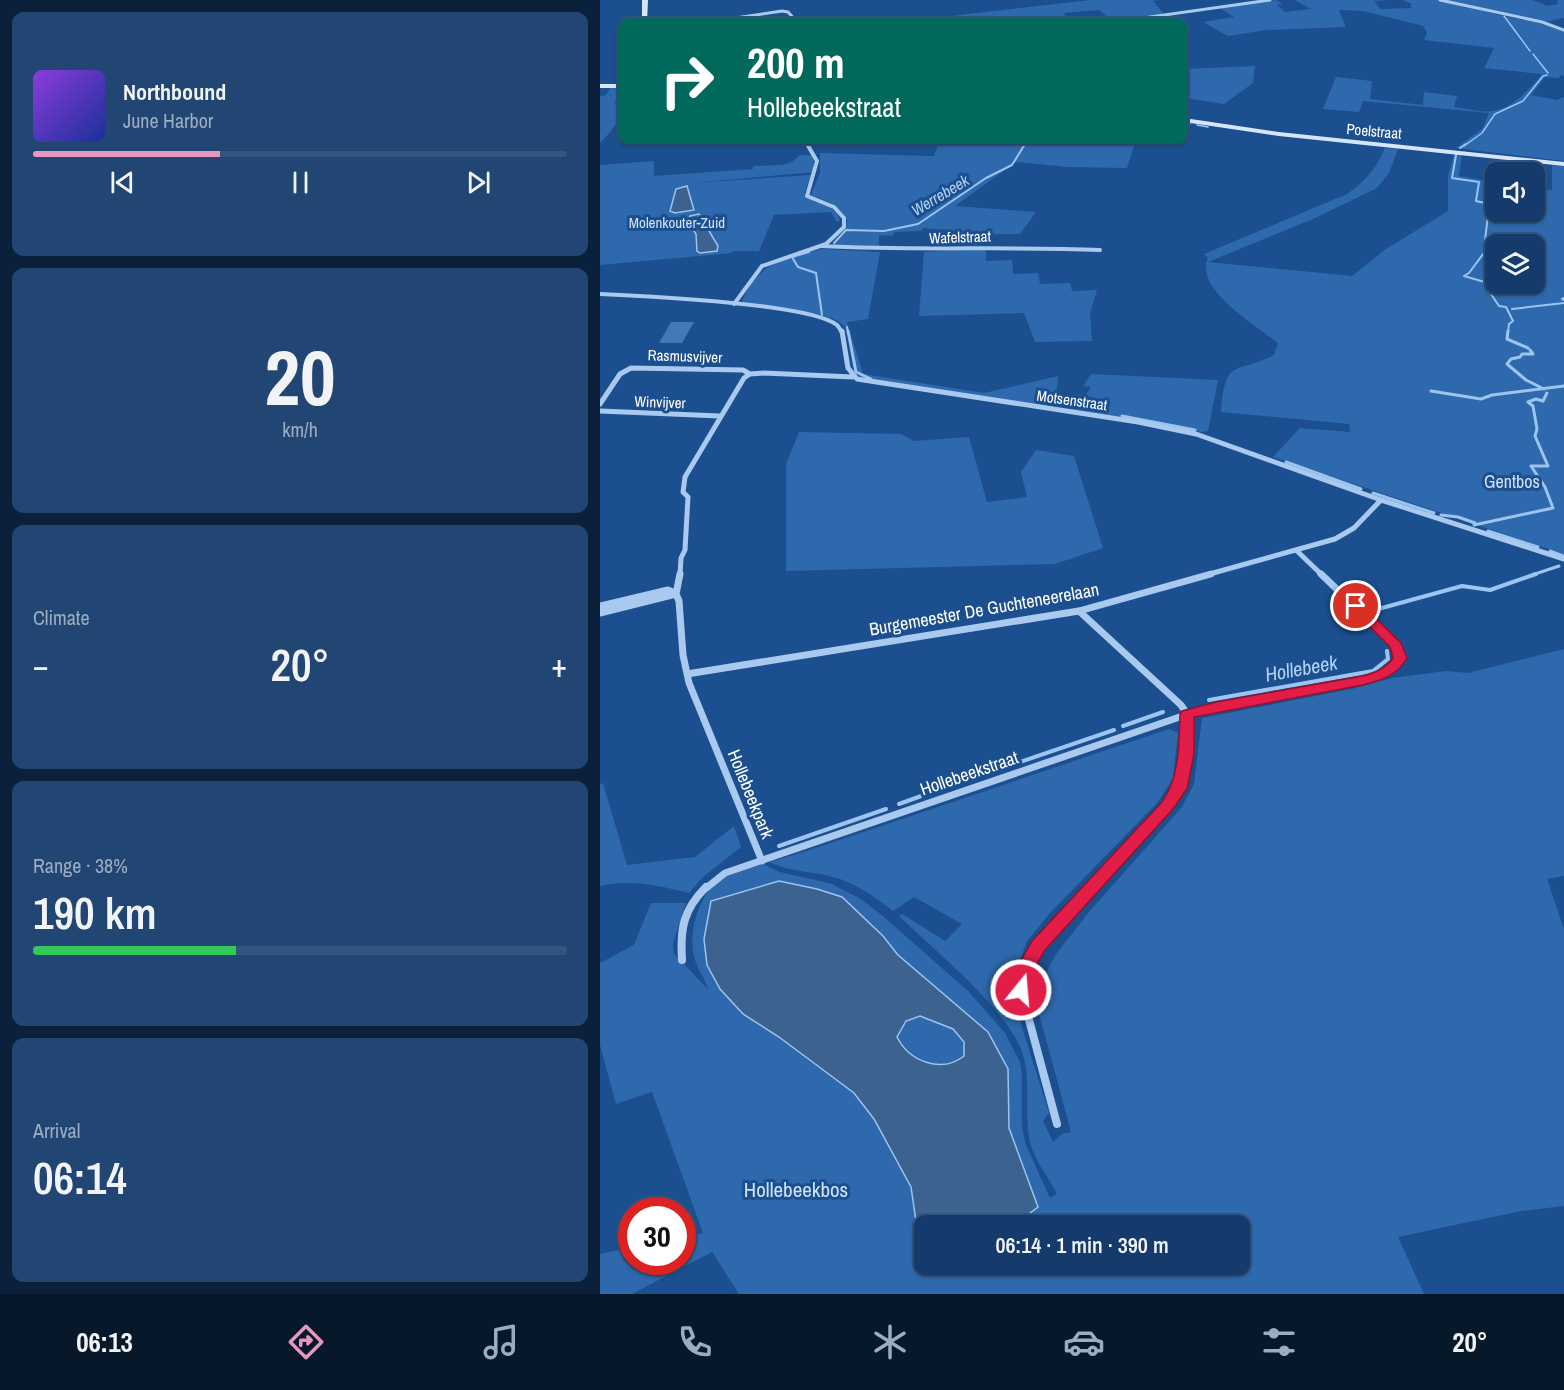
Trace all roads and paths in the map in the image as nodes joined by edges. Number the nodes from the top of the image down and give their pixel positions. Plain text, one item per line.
1 (645, 0) edge
2 (1270, 0) edge
3 (1440, 0) edge
4 (645, 18) edge
5 (736, 18) edge
6 (793, 18) edge
7 (1144, 18) edge
8 (1564, 30) edge
9 (600, 86) edge
10 (618, 86) edge
11 (1188, 121) edge
12 (808, 144) edge
13 (1564, 164) edge
14 (821, 246) junction
15 (1100, 250) dead end
16 (600, 294) edge
17 (734, 304) junction
18 (750, 374) junction
19 (853, 377) junction
20 (601, 402) edge
21 (600, 411) edge
22 (720, 416) junction
23 (1381, 500) junction
24 (1296, 550) junction
25 (1564, 559) edge
26 (676, 594) junction
27 (616, 605) junction
28 (600, 606) edge
29 (1079, 611) junction
30 (600, 612) edge
31 (687, 674) junction
32 (1187, 714) junction
33 (762, 861) junction
34 (682, 960) dead end
35 (1057, 1124) dead end

1 - 4 street
2 - 7 street
3 - 8 street
5 - 6 street
9 - 10 street
11 - 13 street, Poelstraat
12 - 14 street, Wafelstraat
14 - 15 street, Wafelstraat
14 - 17 street, Wafelstraat
16 - 17 street
17 - 19 street
18 - 19 street, Rasmusvijver
18 - 20 street, Rasmusvijver
18 - 22 street
19 - 23 street, Motsenstraat
21 - 22 street, Winvijver
22 - 26 street
23 - 24 street, Burgemeester De Guchteneerelaan
23 - 25 street, Motsenstraat
24 - 29 street, Burgemeester De Guchteneerelaan
24 - 32 street, Hollebeekstraat
26 - 27 street
26 - 31 street
27 - 28 street
27 - 30 street
29 - 31 street, Burgemeester De Guchteneerelaan
29 - 32 street
31 - 33 street, Hollebeekpark
32 - 33 street, Hollebeekstraat
32 - 35 street
33 - 34 street, Hollebeekpark

